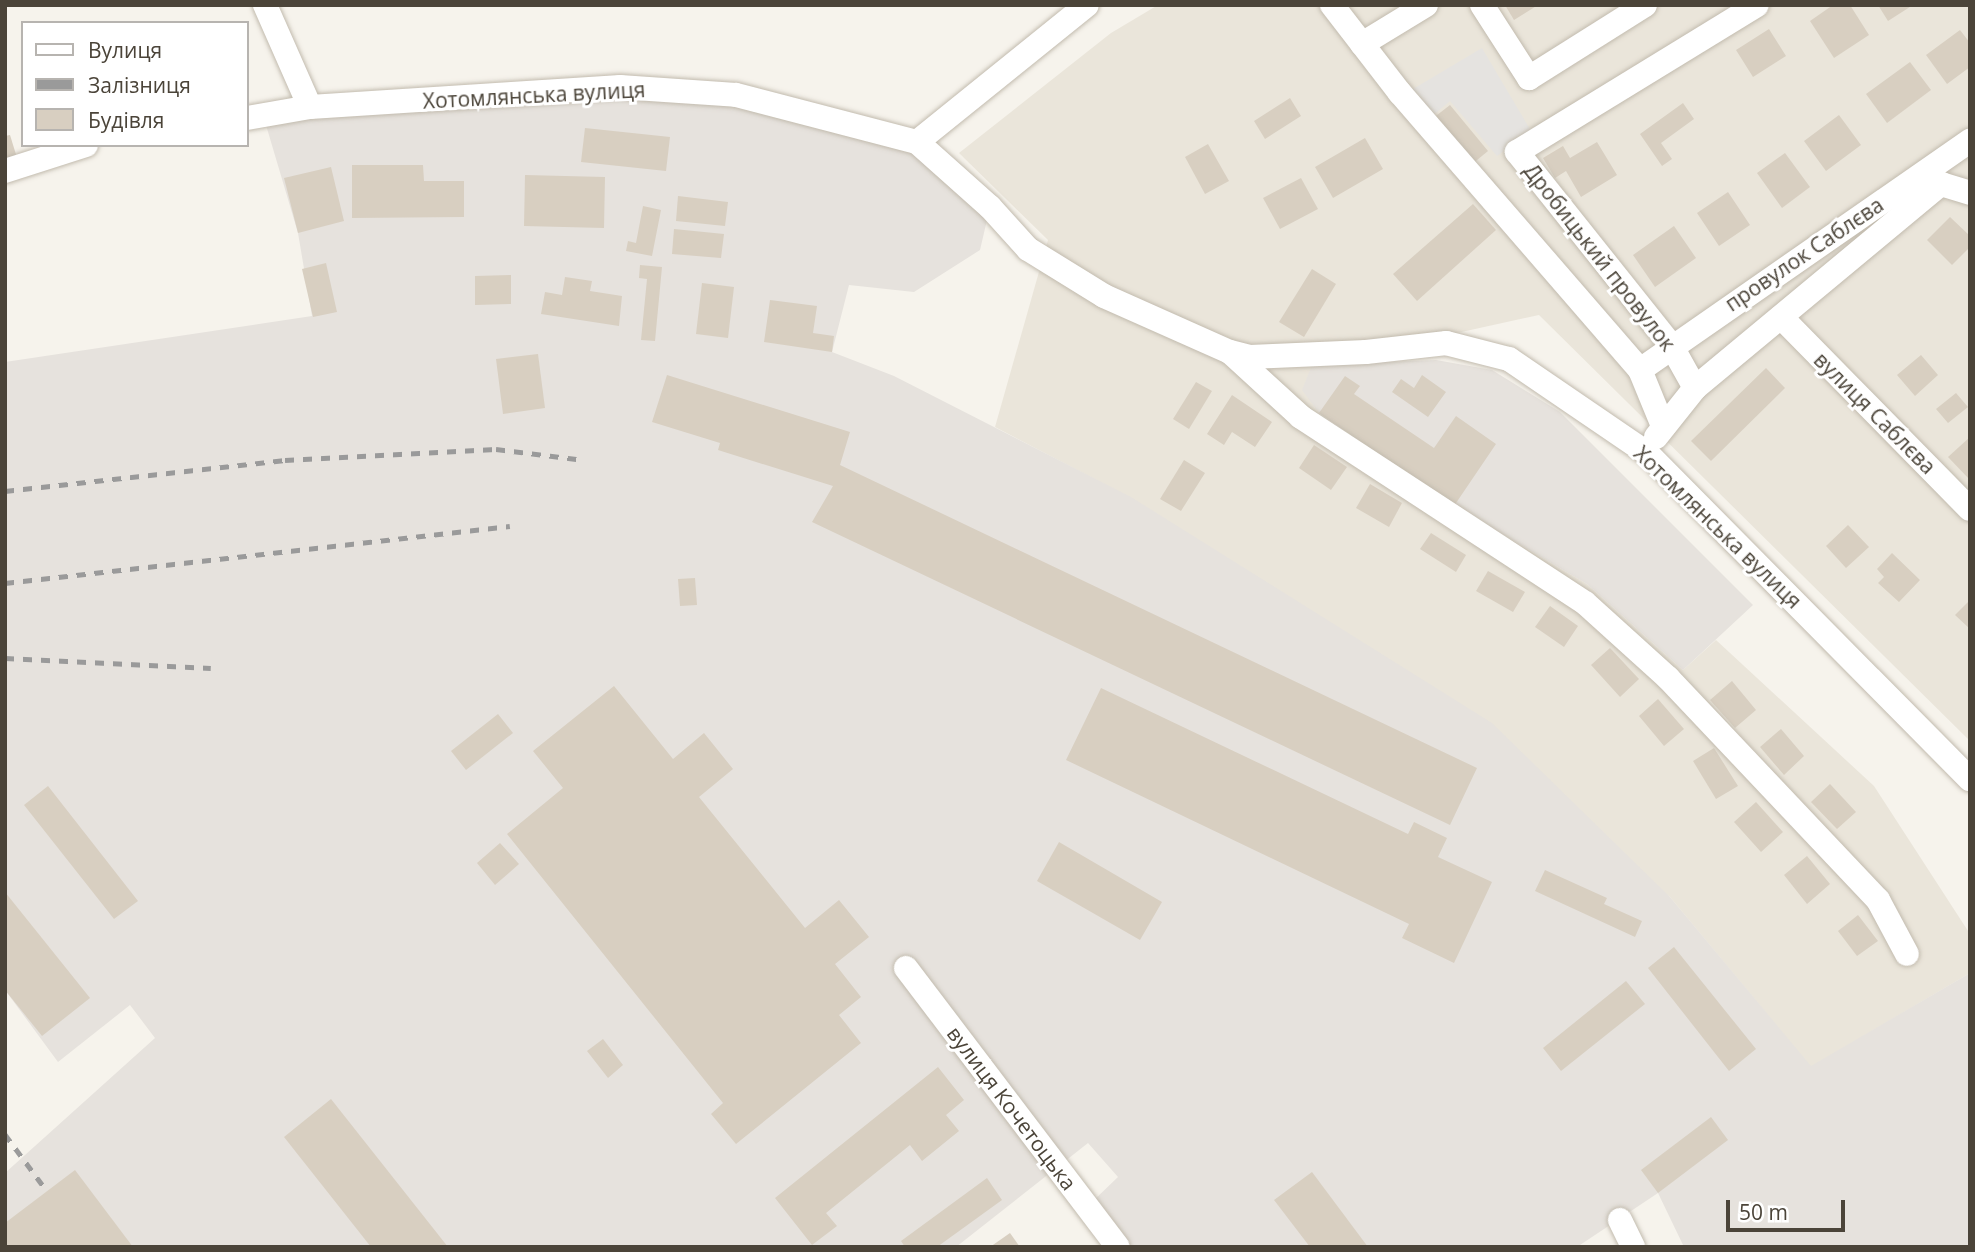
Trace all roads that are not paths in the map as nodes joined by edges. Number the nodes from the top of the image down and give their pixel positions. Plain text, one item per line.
1 (265, 5) edge
2 (1087, 5) edge
3 (1332, 5) edge
4 (1426, 5) edge
5 (1482, 5) edge
6 (1645, 5) edge
7 (1757, 5) edge
8 (1362, 44) junction
9 (310, 107) junction
10 (248, 118) edge
11 (1970, 141) edge
12 (917, 142) junction
13 (80, 147) edge
14 (5, 171) edge
15 (1970, 193) edge
16 (1781, 317) junction
17 (1671, 345) junction
18 (1230, 352) junction
19 (1640, 370) junction
20 (1695, 388) junction
21 (1663, 426) junction
22 (1647, 453) junction
23 (1970, 509) edge
24 (1970, 779) edge
25 (1907, 954) dead end
26 (906, 968) dead end
27 (1619, 1220) dead end
28 (1118, 1247) edge
29 (1633, 1247) edge

1 - 9 street
2 - 12 street
3 - 8 street
4 - 8 street
5 - 6 street
7 - 17 street, Дробицький провулок
8 - 19 street
9 - 10 street, Хотомлянська вулиця
9 - 12 street, Хотомлянська вулиця
11 - 17 street, провулок Саблєва
12 - 18 street, Хотомлянська вулиця
13 - 14 street
15 - 16 street
16 - 20 street
16 - 23 street, вулиця Саблєва
17 - 19 street, провулок Саблєва
17 - 20 street, Дробицький провулок
18 - 22 street, Хотомлянська вулиця
18 - 25 street
19 - 21 street
20 - 21 street
21 - 22 street
22 - 24 street, Хотомлянська вулиця
26 - 28 street, вулиця Кочетоцька
27 - 29 street

